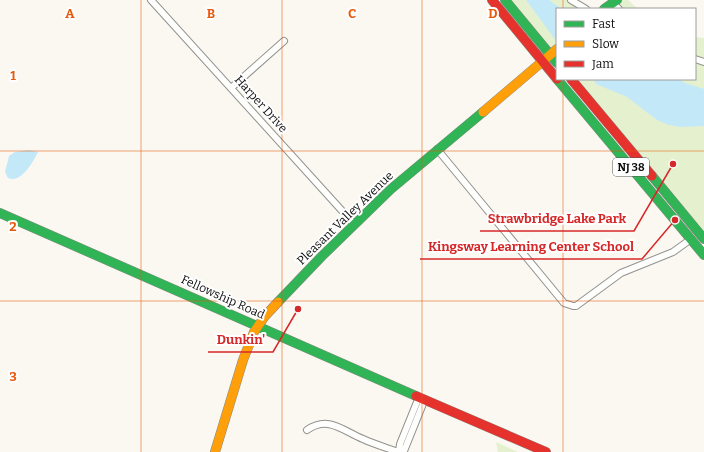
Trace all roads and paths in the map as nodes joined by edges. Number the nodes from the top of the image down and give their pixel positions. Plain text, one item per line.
1 (151, 0) edge
2 (492, 0) edge
3 (505, 0) edge
4 (571, 0) edge
5 (616, 4) edge
6 (584, 8) edge
7 (606, 8) edge
8 (284, 41) dead end
9 (554, 52) edge
10 (542, 61) junction
11 (556, 78) edge
12 (558, 80) edge
13 (572, 80) edge
14 (231, 88) junction
15 (437, 149) junction
16 (0, 213) edge
17 (354, 224) junction
18 (691, 239) junction
19 (704, 239) edge
20 (704, 255) edge
21 (258, 326) junction
22 (422, 398) junction
23 (307, 430) dead end
24 (215, 452) edge
25 (399, 452) edge
26 (546, 452) edge

1 - 14 street, Harper Drive
2 - 10 main road, NJ 38
3 - 9 main road
4 - 6 street
5 - 7 main road
8 - 14 street
9 - 10 main road, Pleasant Valley Avenue
10 - 11 main road, NJ 38
10 - 15 main road, Pleasant Valley Avenue
12 - 18 main road, NJ 38
13 - 19 main road, NJ 38
14 - 17 street, Harper Drive
15 - 17 main road, Pleasant Valley Avenue
15 - 18 street
16 - 21 main road, Fellowship Road
17 - 21 main road, Pleasant Valley Avenue
18 - 20 main road, NJ 38
21 - 22 main road, Fellowship Road
21 - 24 main road, Pleasant Valley Avenue
22 - 25 street
22 - 26 main road, Fellowship Road
23 - 25 street

